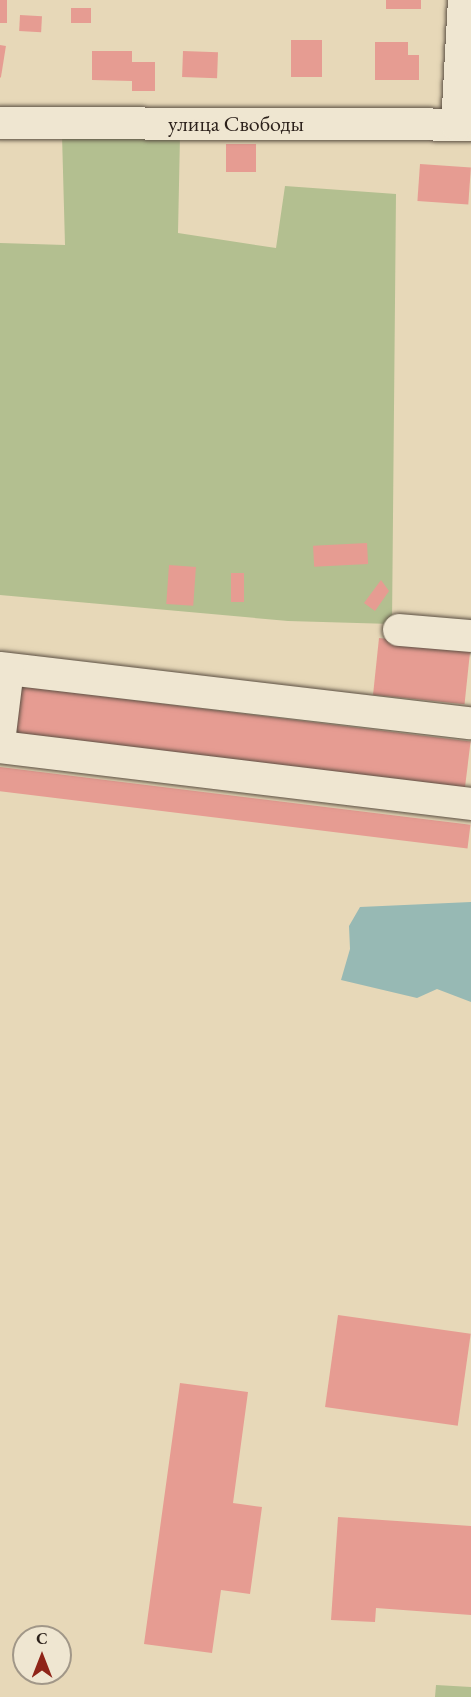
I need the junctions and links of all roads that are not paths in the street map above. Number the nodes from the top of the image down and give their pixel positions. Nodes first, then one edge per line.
1 (464, 0) edge
2 (0, 123) edge
3 (464, 125) edge
4 (399, 630) dead end
5 (471, 636) edge
6 (4, 668) edge
7 (471, 723) edge
8 (0, 734) edge
9 (0, 747) edge
10 (471, 804) edge

1 - 3 street
2 - 3 street, улица Свободы
4 - 5 street
6 - 7 street
6 - 8 street
9 - 10 street

